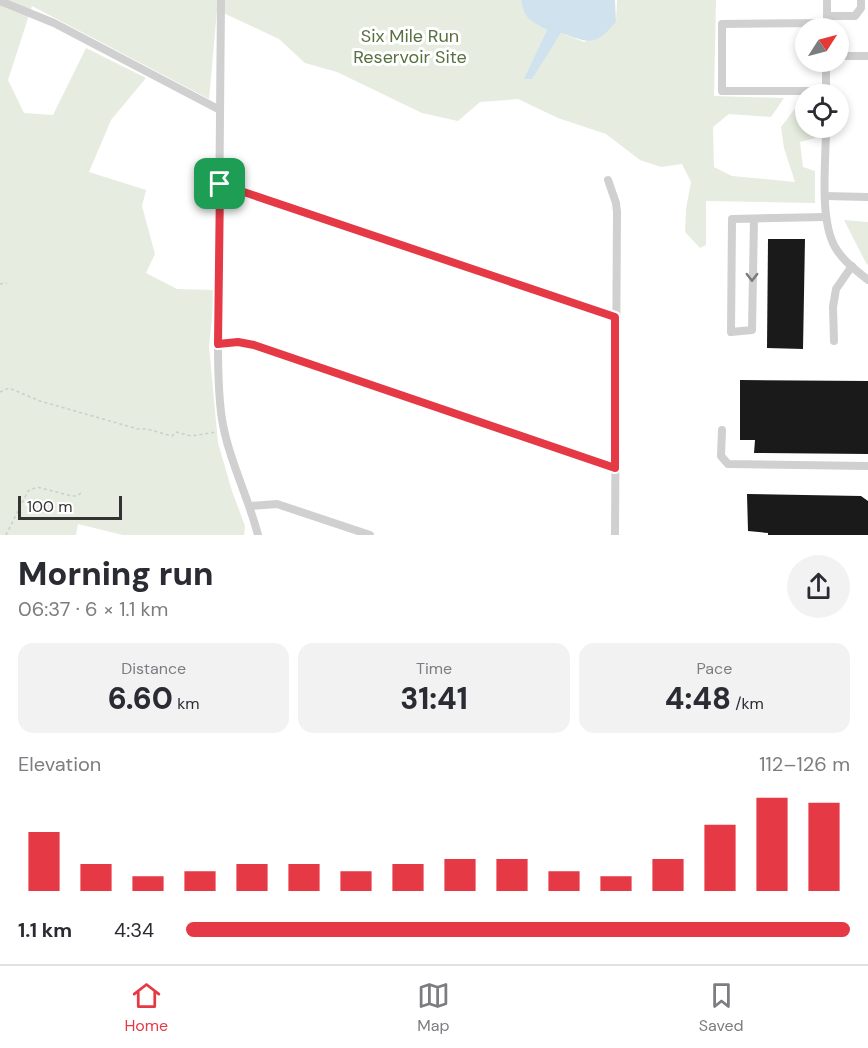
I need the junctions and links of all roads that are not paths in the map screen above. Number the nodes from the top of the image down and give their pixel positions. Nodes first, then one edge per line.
1 (221, 0) edge
2 (827, 0) edge
3 (861, 0) edge
4 (0, 1) edge
5 (827, 18) edge
6 (846, 18) edge
7 (795, 23) edge
8 (849, 56) edge
9 (868, 56) edge
10 (795, 92) edge
11 (220, 110) junction
12 (826, 138) edge
13 (608, 180) dead end
14 (220, 184) junction
15 (825, 196) junction
16 (868, 197) edge
17 (826, 217) junction
18 (754, 219) junction
19 (852, 266) junction
20 (868, 280) edge
21 (615, 317) junction
22 (834, 340) dead end
23 (218, 344) junction
24 (722, 430) dead end
25 (868, 466) edge
26 (615, 468) junction
27 (250, 506) junction
28 (258, 535) edge
29 (370, 535) edge
30 (615, 535) edge

1 - 11 street
2 - 5 street
3 - 6 street
4 - 11 street
7 - 10 street
8 - 9 street
11 - 14 street
12 - 15 street
13 - 21 street
14 - 21 street
14 - 23 street
15 - 16 street
15 - 17 street
17 - 18 street
17 - 19 street
18 -> 18 street
19 - 20 street
19 - 22 street
21 - 26 street
23 - 26 street
23 - 27 street
24 - 25 street
26 - 30 street
27 - 28 street
27 - 29 street

